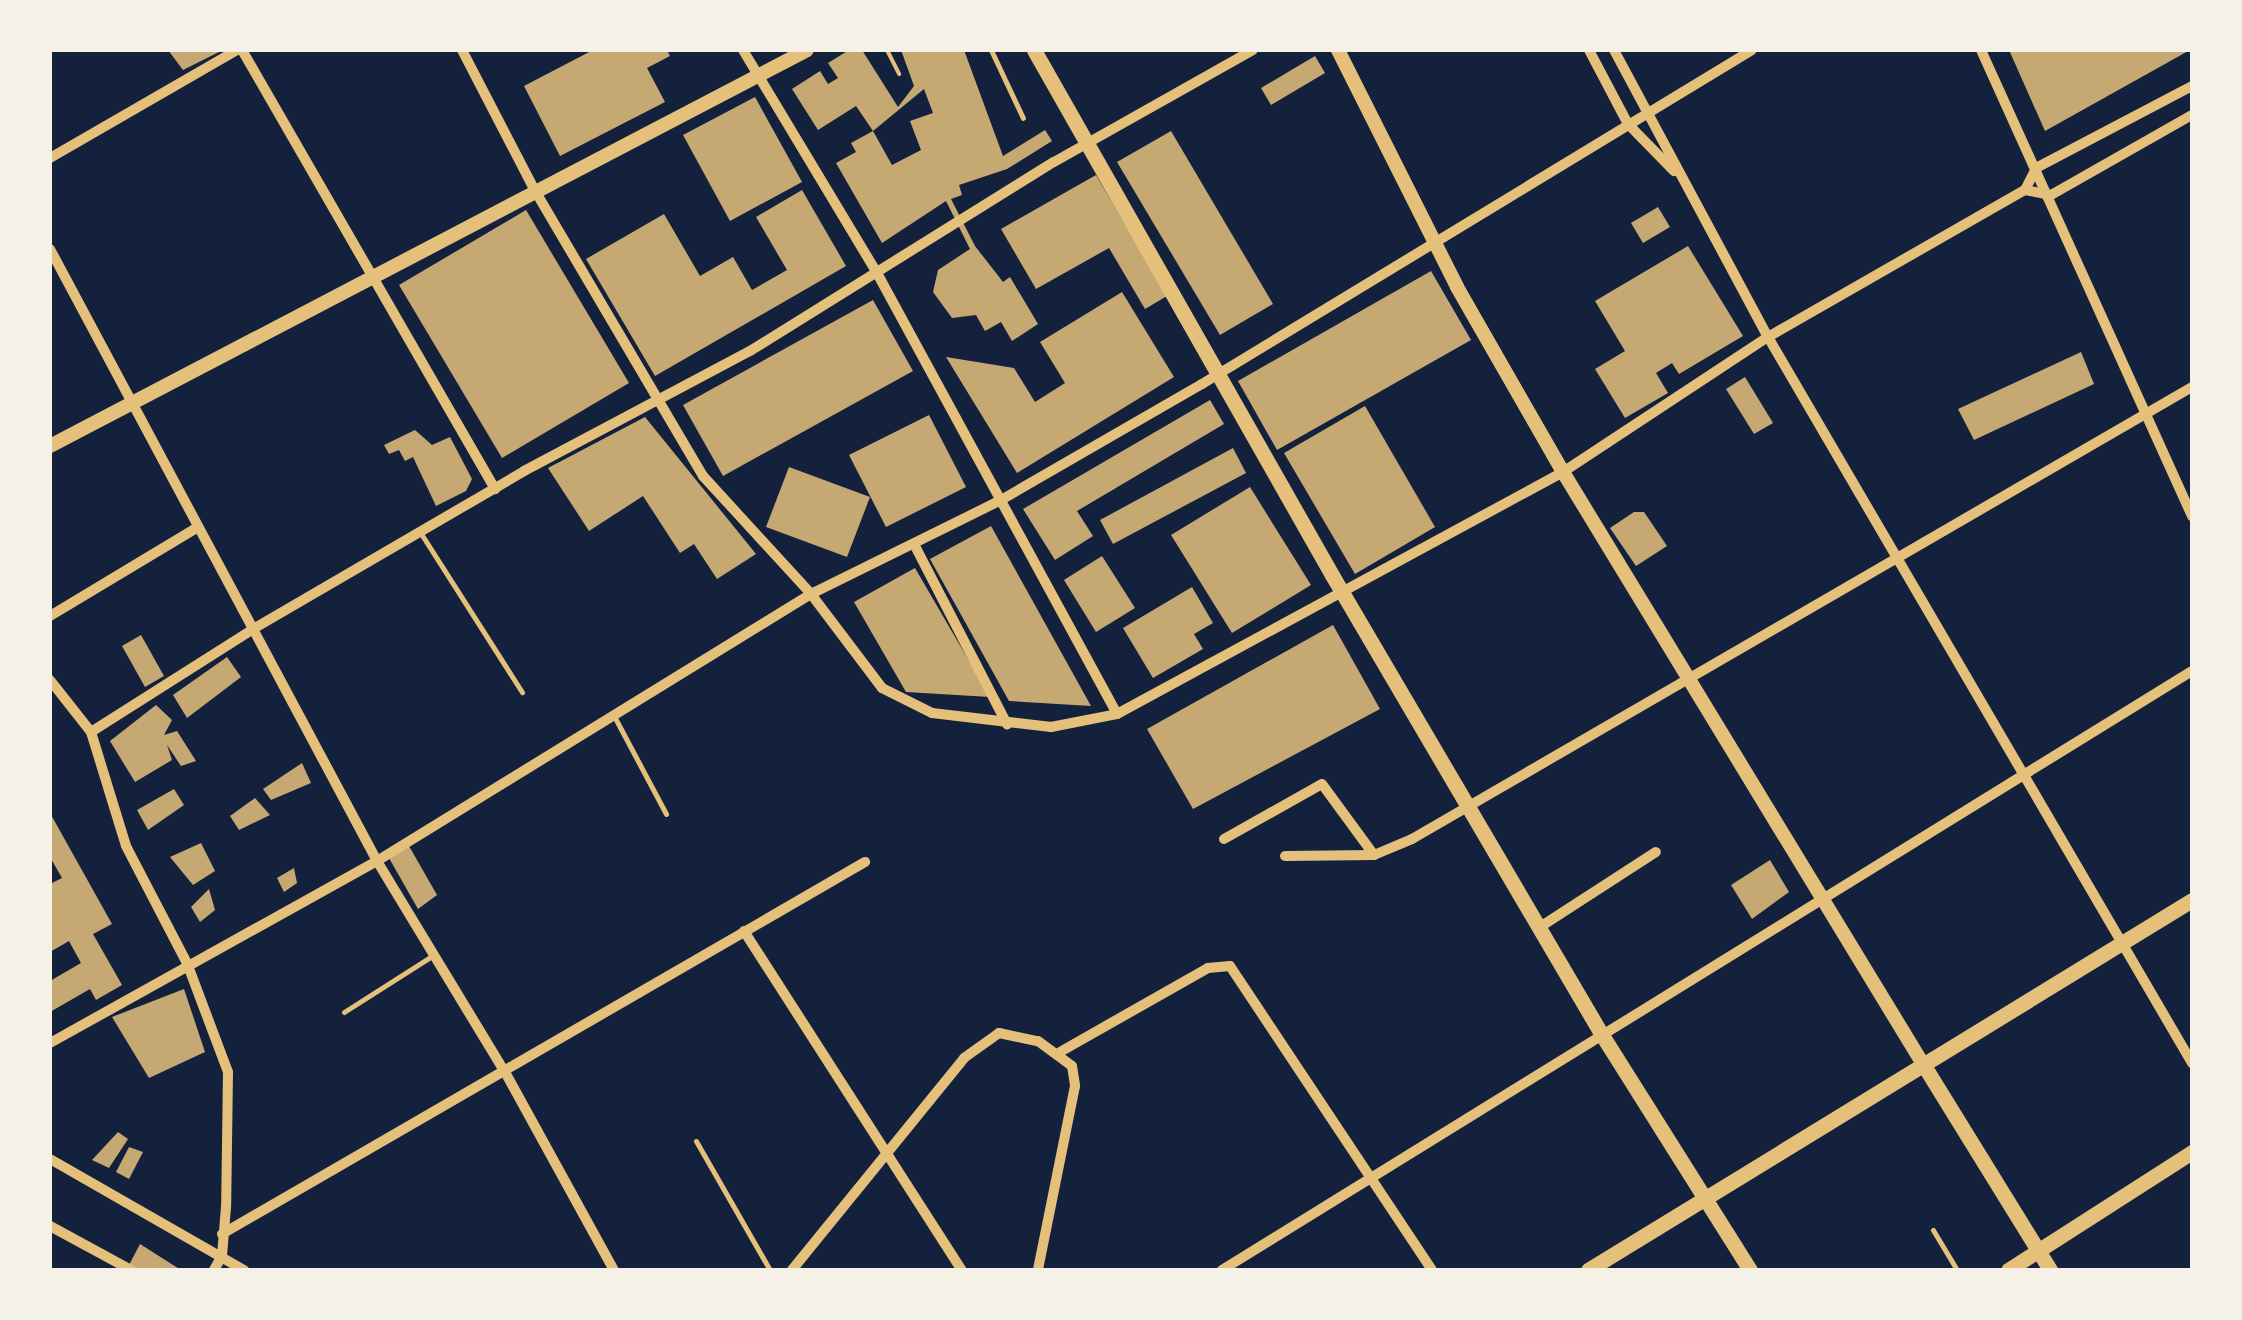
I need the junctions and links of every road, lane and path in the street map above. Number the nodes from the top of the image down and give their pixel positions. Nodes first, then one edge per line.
1 (240, 50) edge
2 (462, 50) edge
3 (743, 50) edge
4 (807, 50) edge
5 (886, 50) edge
6 (991, 50) edge
7 (1034, 50) edge
8 (1253, 50) edge
9 (1338, 50) edge
10 (1589, 50) edge
11 (1614, 50) edge
12 (1752, 50) edge
13 (1981, 50) edge
14 (899, 74) dead end
15 (757, 77) junction
16 (2192, 86) edge
17 (2169, 98) junction
18 (1650, 110) junction
19 (2145, 110) junction
20 (1023, 118) dead end
21 (2187, 118) edge
22 (1628, 124) junction
23 (2158, 134) junction
24 (1086, 144) junction
25 (50, 158) edge
26 (2036, 168) junction
27 (1679, 176) junction
28 (534, 189) junction
29 (2026, 190) junction
30 (2050, 195) junction
31 (1436, 239) junction
32 (50, 248) edge
33 (877, 273) junction
34 (367, 274) junction
35 (1768, 336) junction
36 (1218, 372) junction
37 (2192, 387) edge
38 (134, 400) junction
39 (658, 400) junction
40 (2147, 412) junction
41 (50, 446) edge
42 (1564, 472) junction
43 (495, 489) junction
44 (1001, 500) junction
45 (2192, 516) edge
46 (198, 526) junction
47 (420, 532) junction
48 (914, 544) junction
49 (1898, 562) junction
50 (1342, 590) junction
51 (811, 594) junction
52 (50, 616) edge
53 (252, 629) junction
54 (2192, 671) edge
55 (50, 680) edge
56 (1688, 684) junction
57 (522, 692) dead end
58 (1117, 714) junction
59 (614, 716) junction
60 (1007, 724) junction
61 (91, 732) junction
62 (2024, 775) junction
63 (1472, 806) junction
64 (666, 814) dead end
65 (1224, 839) dead end
66 (1656, 852) dead end
67 (1374, 855) junction
68 (1285, 856) dead end
69 (377, 861) junction
70 (865, 862) dead end
71 (1820, 900) junction
72 (2192, 900) edge
73 (1540, 927) junction
74 (744, 931) junction
75 (2122, 943) junction
76 (434, 955) junction
77 (188, 964) junction
78 (344, 1012) dead end
79 (1602, 1034) junction
80 (50, 1044) edge
81 (1060, 1052) junction
82 (2192, 1062) edge
83 (1923, 1064) junction
84 (506, 1072) junction
85 (696, 1141) dead end
86 (2192, 1152) edge
87 (886, 1155) junction
88 (50, 1159) edge
89 (1371, 1177) junction
90 (1705, 1198) junction
91 (50, 1226) edge
92 (1933, 1230) dead end
93 (222, 1234) junction
94 (2037, 1251) junction
95 (222, 1256) junction
96 (1238, 1266) edge
97 (131, 1270) edge
98 (214, 1270) edge
99 (244, 1270) edge
100 (614, 1270) edge
101 (770, 1270) edge
102 (792, 1270) edge
103 (962, 1270) edge
104 (1038, 1270) edge
105 (1222, 1270) edge
106 (1432, 1270) edge
107 (1588, 1270) edge
108 (1750, 1270) edge
109 (1958, 1270) edge
110 (2008, 1270) edge
111 (2050, 1270) edge

1 - 25 street
1 - 34 street
2 - 28 street
3 - 15 street
4 - 15 street
5 - 14 path
6 - 20 lane
7 - 24 main road
8 - 24 street
9 - 31 street
10 - 22 street
11 - 18 street
12 - 18 street
13 - 26 street
15 - 28 street
15 - 33 street
16 - 17 street
17 - 19 street
17 - 21 street
18 - 22 street
18 - 27 street
19 - 23 street
19 - 26 street
21 - 23 street
22 - 27 street
22 - 31 street
23 - 30 street
24 - 33 street
24 - 36 main road
26 - 29 street
26 - 30 street
27 - 35 street
28 - 34 street
28 - 39 street
29 - 30 street
29 - 35 street
30 - 40 street
31 - 36 street
31 - 42 street
32 - 38 street
33 - 39 street
33 - 44 street
34 - 38 street
34 - 43 street
35 - 42 street
35 - 49 street
36 - 44 street
36 - 50 main road
37 - 40 street
38 - 41 street
38 - 46 street
39 - 43 street
39 - 51 street
40 - 45 street
40 - 49 street
42 - 50 street
42 - 56 street
43 - 47 street
44 - 48 street
44 - 58 street
46 - 52 street
46 - 53 street
47 - 53 street
47 - 57 lane
48 - 51 street
48 - 60 street
49 - 56 street
49 - 62 street
50 - 58 street
50 - 63 main road
51 - 59 street
51 - 60 street
53 - 61 street
53 - 69 street
54 - 62 street
55 - 61 street
56 - 63 street
56 - 71 street
58 - 60 street
59 - 64 lane
59 - 69 street
61 - 77 street
62 - 71 street
62 - 75 street
63 - 67 street
63 - 73 main road
65 - 67 street
66 - 73 street
67 - 68 street
69 - 76 street
69 - 77 street
70 - 74 street
71 - 79 street
71 - 83 street
72 - 75 main road
73 - 79 main road
74 - 84 street
74 - 87 street
75 - 82 street
75 - 83 main road
76 - 78 lane
76 - 84 street
77 - 80 street
77 - 93 street
79 - 89 street
79 - 90 main road
81 - 87 street
81 - 89 street
81 - 104 street
83 - 90 main road
83 - 94 main road
84 - 93 street
84 - 100 street
85 - 101 lane
86 - 94 main road
87 - 102 street
87 - 103 street
88 - 95 street
89 - 96 street
89 - 106 street
90 - 107 main road
90 - 108 main road
91 - 97 street
92 - 109 lane
93 - 95 street
94 - 110 main road
94 - 111 main road
95 - 98 street
95 - 99 street
96 - 105 street

